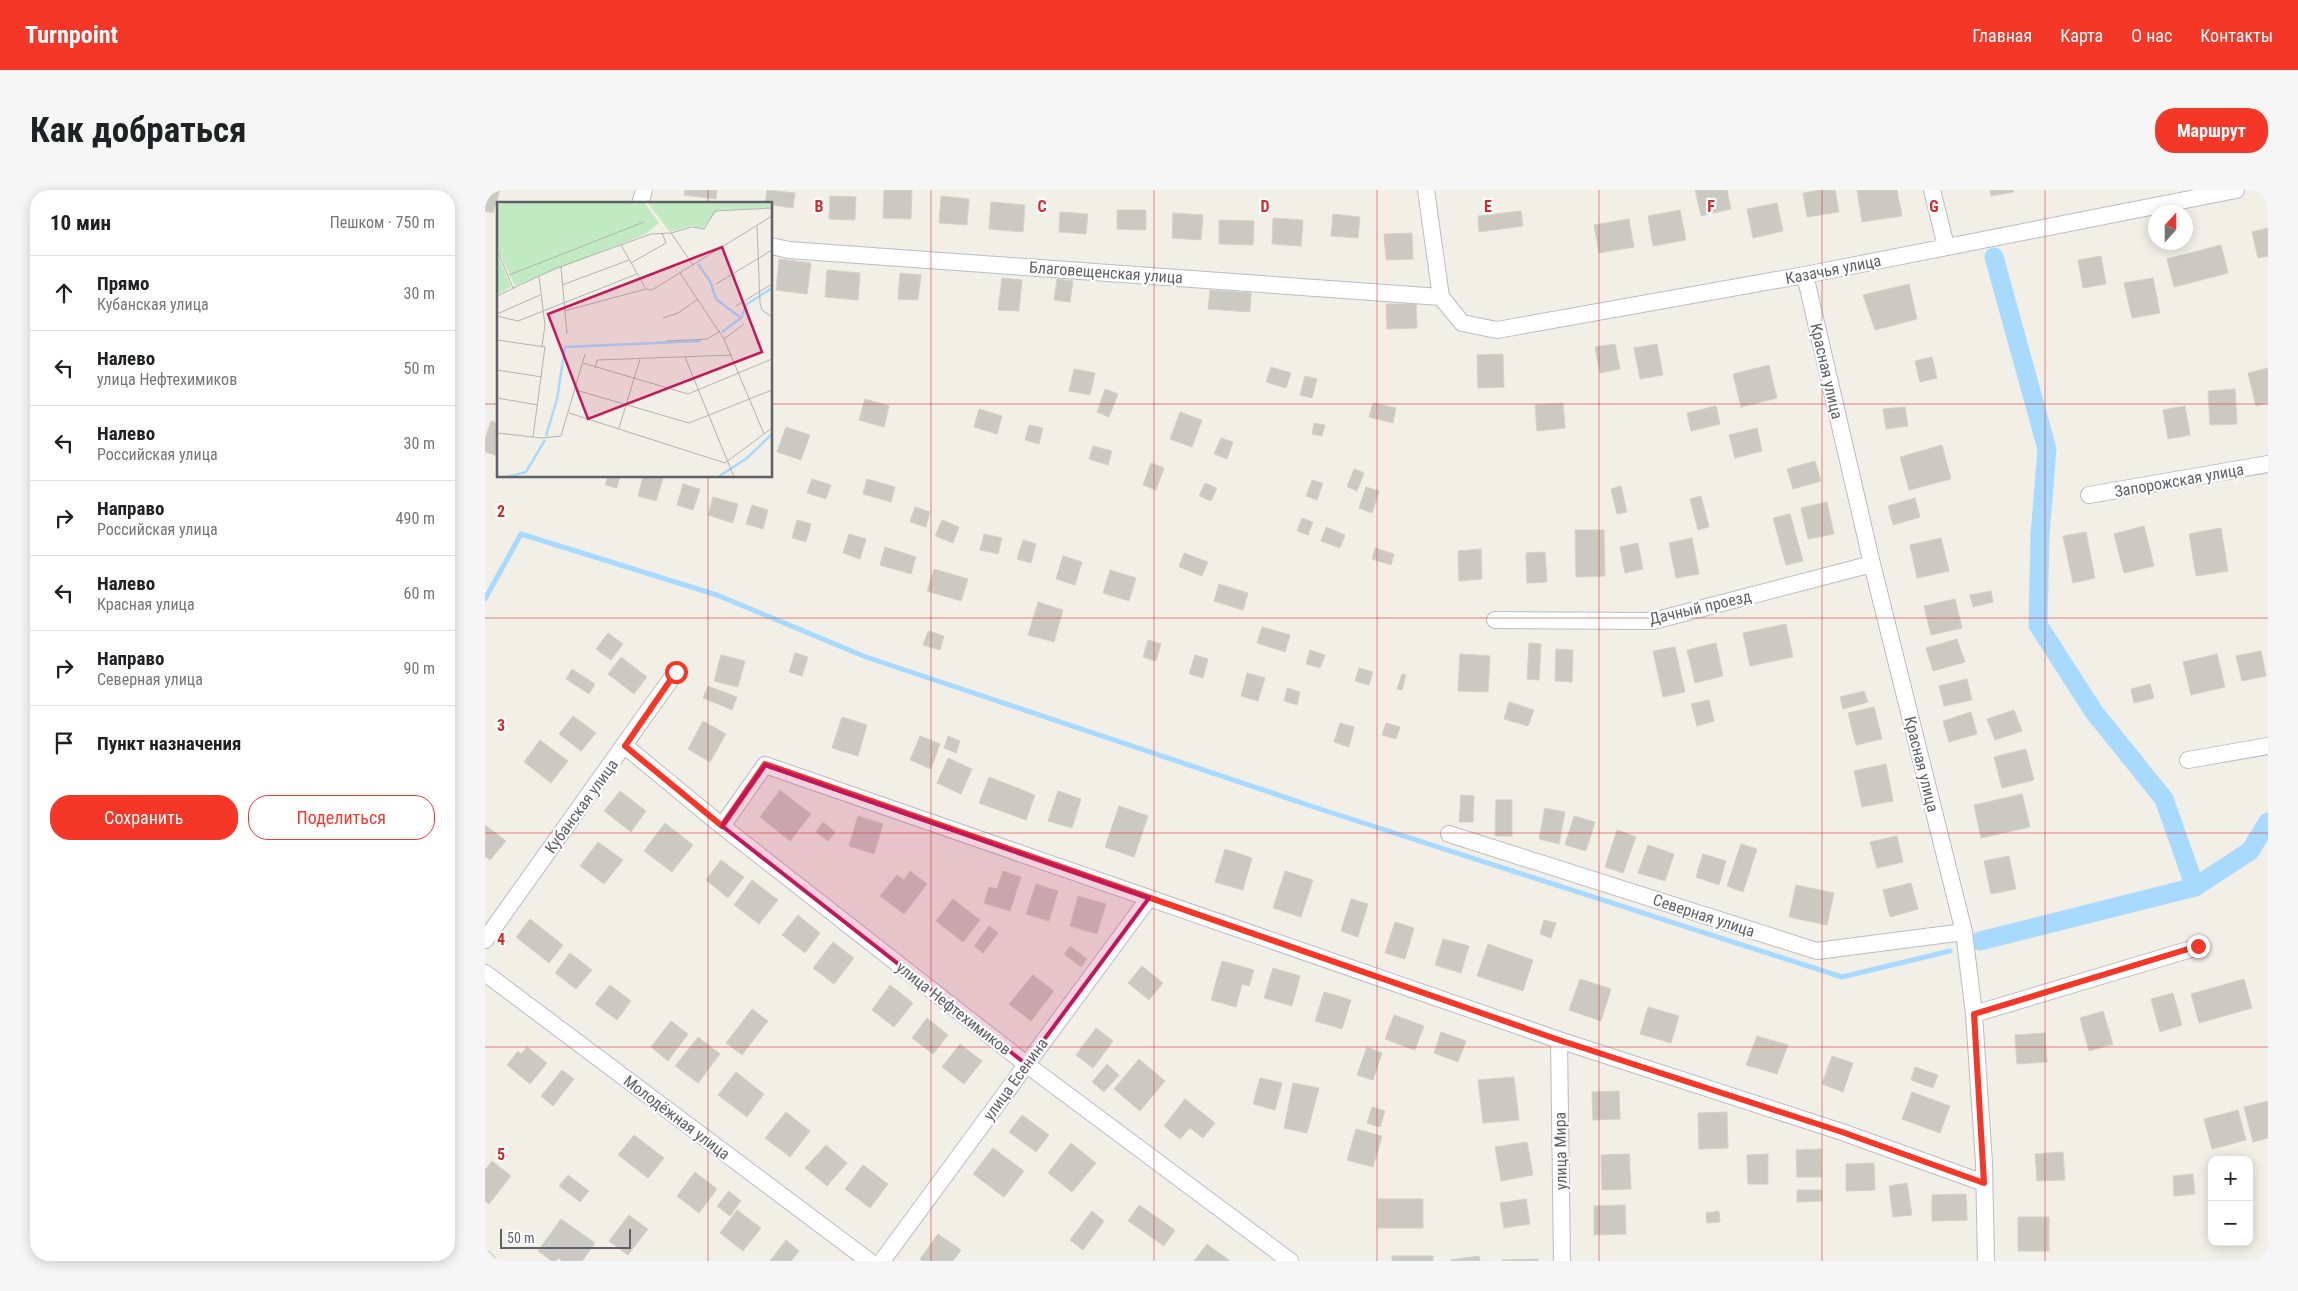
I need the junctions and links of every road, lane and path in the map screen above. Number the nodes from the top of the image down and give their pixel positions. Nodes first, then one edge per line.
1 (1426, 190) edge
2 (1932, 190) edge
3 (2236, 190) edge
4 (773, 246) edge
5 (1946, 246) junction
6 (1805, 275) junction
7 (1441, 297) junction
8 (2268, 464) edge
9 (2089, 495) dead end
10 (1872, 564) junction
11 (1495, 620) dead end
12 (676, 672) dead end
13 (625, 746) junction
14 (2268, 746) edge
15 (2189, 760) dead end
16 (722, 826) junction
17 (1449, 834) dead end
18 (1149, 898) junction
19 (1965, 932) junction
20 (485, 940) edge
21 (2198, 946) dead end
22 (485, 973) edge
23 (1974, 1014) junction
24 (1559, 1040) junction
25 (1026, 1064) junction
26 (1984, 1183) junction
27 (869, 1261) edge
28 (881, 1261) edge
29 (1290, 1261) edge
30 (1562, 1261) edge
31 (1986, 1261) edge

1 - 7 street
2 - 5 street
3 - 5 street, Казачья улица
4 - 7 street, Благовещенская улица
5 - 6 street, Казачья улица
6 - 7 street, Казачья улица
6 - 10 street, Красная улица
8 - 9 street, Запорожская улица
10 - 11 street, Дачный проезд
10 - 19 street, Красная улица
12 - 13 street, Кубанская улица
13 - 16 street, улица Нефтехимиков
13 - 20 street, Кубанская улица
14 - 15 street
16 - 18 street
16 - 25 street, улица Нефтехимиков
17 - 19 street, Северная улица
18 - 24 street
18 - 25 street, улица Есенина
19 - 23 street, Красная улица
21 - 23 street
22 - 27 street, Молодёжная улица
23 - 26 street, Красная улица
24 - 26 street
24 - 30 street, улица Мира
25 - 28 street, улица Есенина
25 - 29 street, улица Нефтехимиков
26 - 31 street, Красная улица

